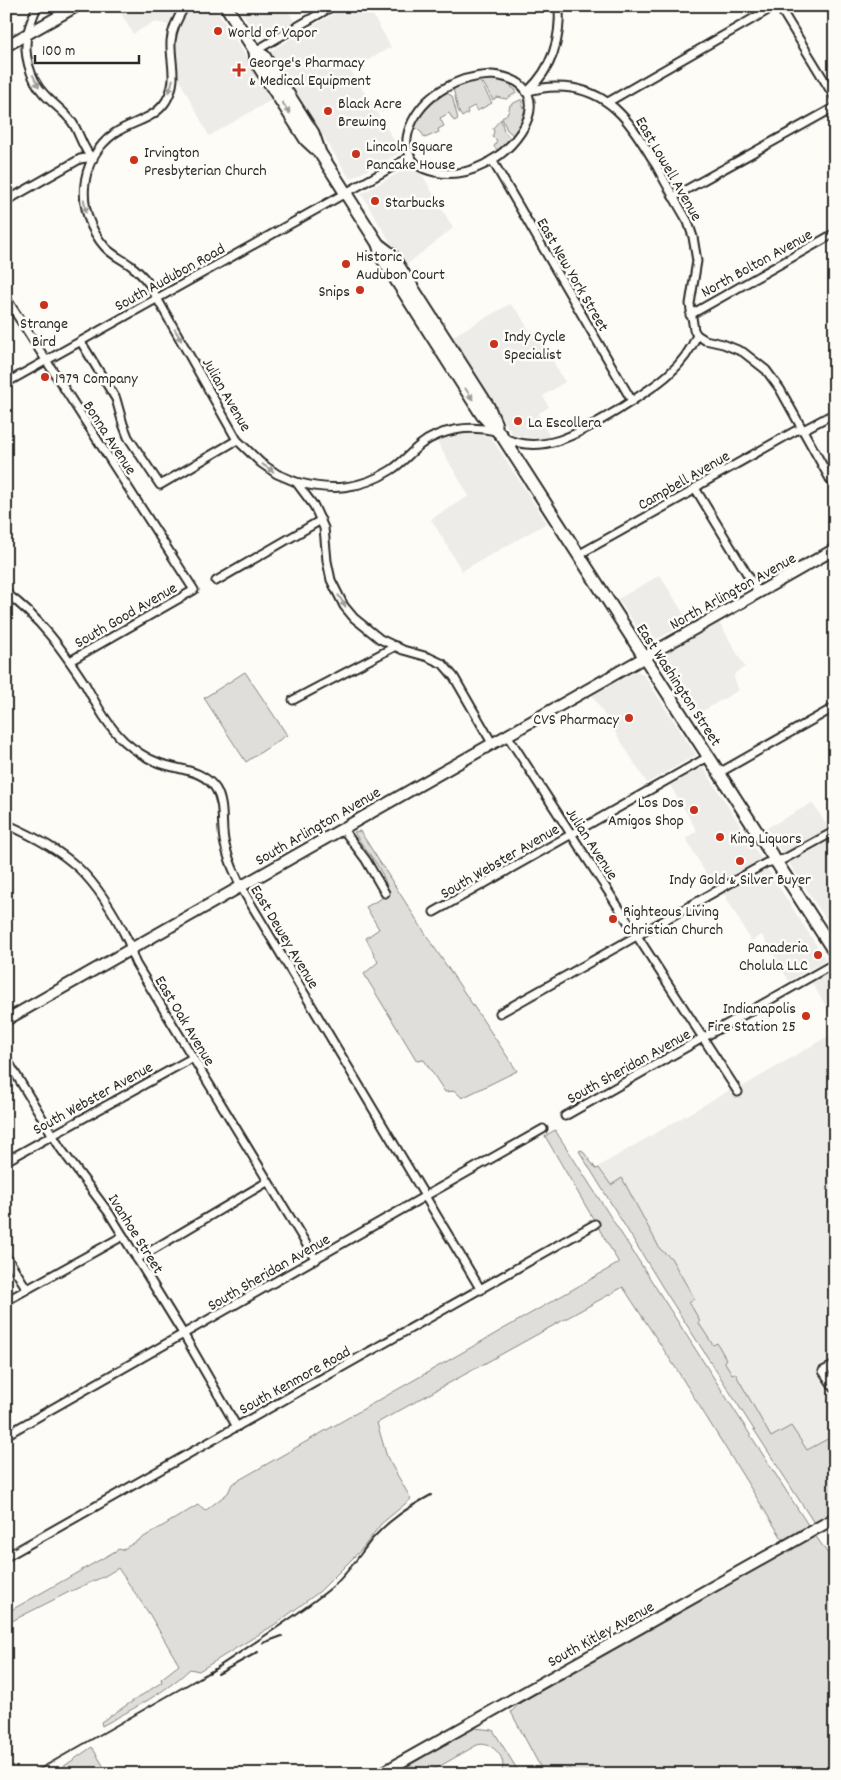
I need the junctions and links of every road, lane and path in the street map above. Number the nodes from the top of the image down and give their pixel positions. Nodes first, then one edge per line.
1 (37, 6) edge
2 (77, 6) edge
3 (185, 6) edge
4 (226, 6) edge
5 (333, 6) edge
6 (559, 6) edge
7 (775, 6) edge
8 (779, 6) edge
9 (27, 34) junction
10 (6, 46) edge
11 (255, 51) junction
12 (526, 92) junction
13 (835, 98) edge
14 (608, 102) junction
15 (835, 107) edge
16 (410, 157) junction
17 (92, 159) junction
18 (492, 160) junction
19 (346, 193) junction
20 (673, 197) junction
21 (6, 201) edge
22 (835, 233) edge
23 (6, 298) edge
24 (157, 299) junction
25 (690, 315) junction
26 (697, 335) junction
27 (81, 342) junction
28 (46, 360) junction
29 (6, 383) edge
30 (632, 401) junction
31 (835, 412) edge
32 (802, 430) junction
33 (500, 434) junction
34 (237, 440) junction
35 (296, 482) junction
36 (695, 488) junction
37 (835, 488) edge
38 (321, 520) junction
39 (835, 549) edge
40 (578, 555) junction
41 (216, 581) dead end
42 (194, 590) joint
43 (6, 592) edge
44 (758, 592) junction
45 (396, 646) junction
46 (644, 657) junction
47 (70, 661) junction
48 (293, 700) dead end
49 (835, 707) edge
50 (507, 735) junction
51 (492, 743) junction
52 (708, 757) junction
53 (719, 773) junction
54 (6, 824) edge
55 (342, 828) junction
56 (835, 831) edge
57 (571, 834) junction
58 (776, 860) junction
59 (240, 886) junction
60 (385, 893) dead end
61 (434, 912) dead end
62 (637, 937) junction
63 (130, 950) junction
64 (835, 953) edge
65 (835, 963) edge
66 (500, 1013) dead end
67 (6, 1020) edge
68 (704, 1038) junction
69 (6, 1058) edge
70 (192, 1058) junction
71 (738, 1092) dead end
72 (565, 1116) dead end
73 (543, 1129) dead end
74 (53, 1135) junction
75 (6, 1162) edge
76 (267, 1182) junction
77 (426, 1196) junction
78 (596, 1224) dead end
79 (123, 1236) junction
80 (6, 1256) edge
81 (137, 1259) junction
82 (316, 1260) junction
83 (26, 1289) junction
84 (481, 1290) junction
85 (6, 1301) edge
86 (184, 1335) junction
87 (835, 1365) edge
88 (835, 1390) edge
89 (237, 1427) junction
90 (6, 1435) edge
91 (835, 1518) edge
92 (6, 1546) edge
93 (9, 1556) edge
94 (380, 1774) edge

1 - 9 street
2 - 9 main road
3 -> 17 street
4 - 11 main road, East Washington Street
5 - 11 street
6 - 12 street
7 - 14 street
8 - 13 street
9 - 10 main road
9 -> 17 street
11 - 19 main road, East Washington Street
12 - 14 street, East Lowell Avenue
12 - 16 street
12 - 18 street
14 - 20 street, East Lowell Avenue
15 - 20 street
16 - 18 street
16 - 19 street, South Audubon Road
17 - 21 street
17 -> 24 street, Julian Avenue
18 - 30 street, East New York Street
19 - 24 street, South Audubon Road
19 - 33 main road, East Washington Street
20 - 25 street, East Lowell Avenue
22 - 25 street, North Bolton Avenue
23 - 28 street, Bonna Avenue
24 - 27 street, South Audubon Road
24 -> 34 street, Julian Avenue
25 - 26 street
26 - 30 street
26 - 32 street
27 - 28 street, South Audubon Road
27 - 34 street
28 - 29 street, South Audubon Road
28 - 42 street, Bonna Avenue
30 - 33 street
31 - 32 street, Campbell Avenue
32 - 36 street, Campbell Avenue
32 - 37 street
33 - 35 street
33 - 40 main road, East Washington Street
34 -> 35 street, Julian Avenue
35 - 38 street, Julian Avenue
36 - 40 street, Campbell Avenue
36 - 44 street
38 - 41 street
38 -> 45 street, Julian Avenue
39 - 44 main road, North Arlington Avenue
40 - 46 main road, East Washington Street
42 - 47 street, South Good Avenue
43 - 47 street, East Dewey Avenue
44 - 46 main road, North Arlington Avenue
45 - 48 street
45 - 51 street, Julian Avenue
46 - 50 main road, South Arlington Avenue
46 - 52 main road, East Washington Street
47 - 59 street, East Dewey Avenue
49 - 53 street
50 - 51 main road, South Arlington Avenue
50 - 57 street, Julian Avenue
51 - 55 main road, South Arlington Avenue
52 - 53 main road, East Washington Street
52 - 57 street, South Webster Avenue
53 - 58 main road, East Washington Street
54 - 63 street, East Oak Avenue
55 - 59 main road, South Arlington Avenue
55 - 60 street
56 - 58 street
57 - 61 street, South Webster Avenue
57 - 62 street, Julian Avenue
58 - 62 street
58 - 64 main road, East Washington Street
59 - 63 main road, South Arlington Avenue
59 - 77 street, East Dewey Avenue
62 - 66 street
62 - 68 street, Julian Avenue
63 - 67 main road, South Arlington Avenue
63 - 70 street, East Oak Avenue
65 - 68 street, South Sheridan Avenue
68 - 71 street, Julian Avenue
68 - 72 street, South Sheridan Avenue
69 - 74 street, Ivanhoe Street
70 - 74 street, South Webster Avenue
70 - 76 street, East Oak Avenue
73 - 77 street, South Sheridan Avenue
74 - 75 street, South Webster Avenue
74 - 79 street, Ivanhoe Street
76 - 81 street
76 - 82 street, East Oak Avenue
77 - 82 street, South Sheridan Avenue
77 - 84 street, East Dewey Avenue
78 - 84 street, South Kenmore Road
79 - 81 street, Ivanhoe Street
79 - 83 street
80 - 83 street
81 - 86 street, Ivanhoe Street
82 - 86 street, South Sheridan Avenue
83 - 85 street
84 - 89 street, South Kenmore Road
86 - 89 street, Ivanhoe Street
86 - 90 street, South Sheridan Avenue
87 - 88 street
89 - 93 street, South Kenmore Road
91 - 94 main road, South Kitley Avenue
92 - 93 street

